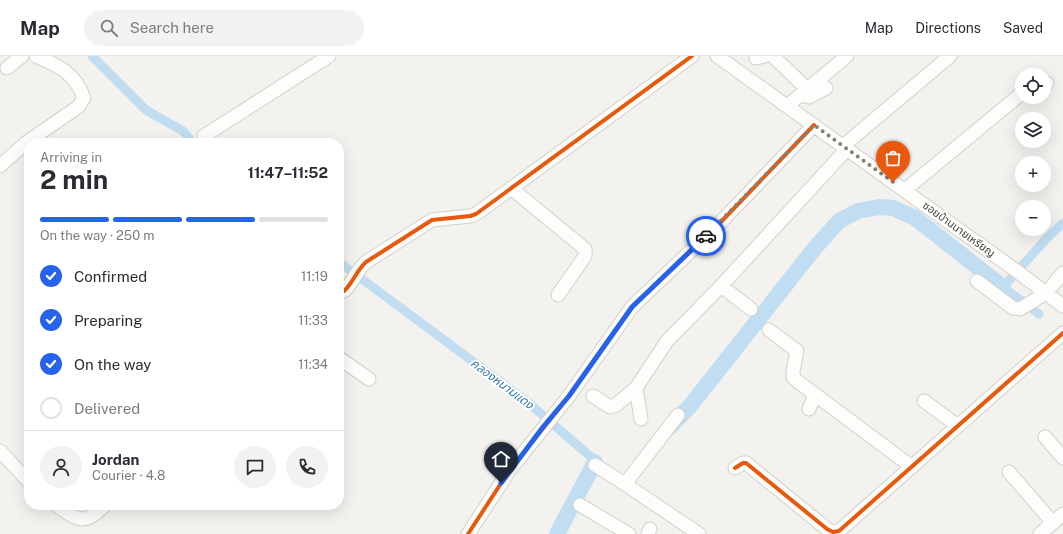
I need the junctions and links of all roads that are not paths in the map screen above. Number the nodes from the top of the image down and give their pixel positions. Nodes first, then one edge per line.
1 (22, 56) edge
2 (36, 56) edge
3 (329, 56) edge
4 (692, 56) edge
5 (717, 56) edge
6 (773, 56) edge
7 (847, 56) edge
8 (950, 56) edge
9 (7, 68) dead end
10 (826, 88) dead end
11 (803, 92) junction
12 (1015, 99) edge
13 (787, 106) junction
14 (814, 125) junction
15 (204, 136) dead end
16 (33, 138) edge
17 (24, 145) edge
18 (845, 147) junction
19 (0, 166) edge
20 (511, 188) junction
21 (905, 190) junction
22 (1063, 273) edge
23 (977, 281) dead end
24 (721, 286) junction
25 (345, 288) edge
26 (1046, 293) junction
27 (558, 295) dead end
28 (1063, 306) edge
29 (751, 310) dead end
30 (769, 330) dead end
31 (1063, 333) edge
32 (344, 362) edge
33 (369, 379) dead end
34 (636, 388) junction
35 (815, 395) junction
36 (594, 396) dead end
37 (924, 401) dead end
38 (809, 409) dead end
39 (678, 415) dead end
40 (641, 419) dead end
41 (958, 426) junction
42 (1045, 437) dead end
43 (0, 451) edge
44 (1063, 458) edge
45 (595, 465) dead end
46 (912, 467) junction
47 (735, 468) dead end
48 (1009, 472) dead end
49 (24, 477) edge
50 (627, 481) junction
51 (580, 505) dead end
52 (63, 510) edge
53 (100, 510) edge
54 (1063, 514) edge
55 (1047, 530) edge
56 (468, 534) edge
57 (629, 534) edge
58 (699, 534) edge

1 - 9 street
2 - 16 street
3 - 15 street
4 - 20 street
5 - 13 street, ซอยบ้านนายเหรียญ
6 - 11 street
7 - 11 street
8 - 18 street
10 - 11 street
11 - 13 street
12 - 21 street
13 - 14 street, ซอยบ้านนายเหรียญ
14 - 18 street, ซอยบ้านนายเหรียญ
14 - 56 street
17 - 19 street
18 - 21 street, ซอยบ้านนายเหรียญ
18 - 24 street
20 - 25 street
20 - 27 street
21 - 26 street, ซอยบ้านนายเหรียญ
22 - 26 street
23 - 26 street
24 - 29 street
24 - 34 street
26 - 28 street, ซอยบ้านนายเหรียญ
30 - 35 street
31 - 41 street
32 - 33 street
34 - 36 street
34 - 40 street
35 - 38 street
35 - 46 street
37 - 41 street
39 - 50 street
41 - 46 street
42 - 44 street
43 - 49 street
45 - 50 street
46 - 47 street
48 - 55 street
50 - 58 street
51 - 57 street
52 - 53 street
54 - 55 street

